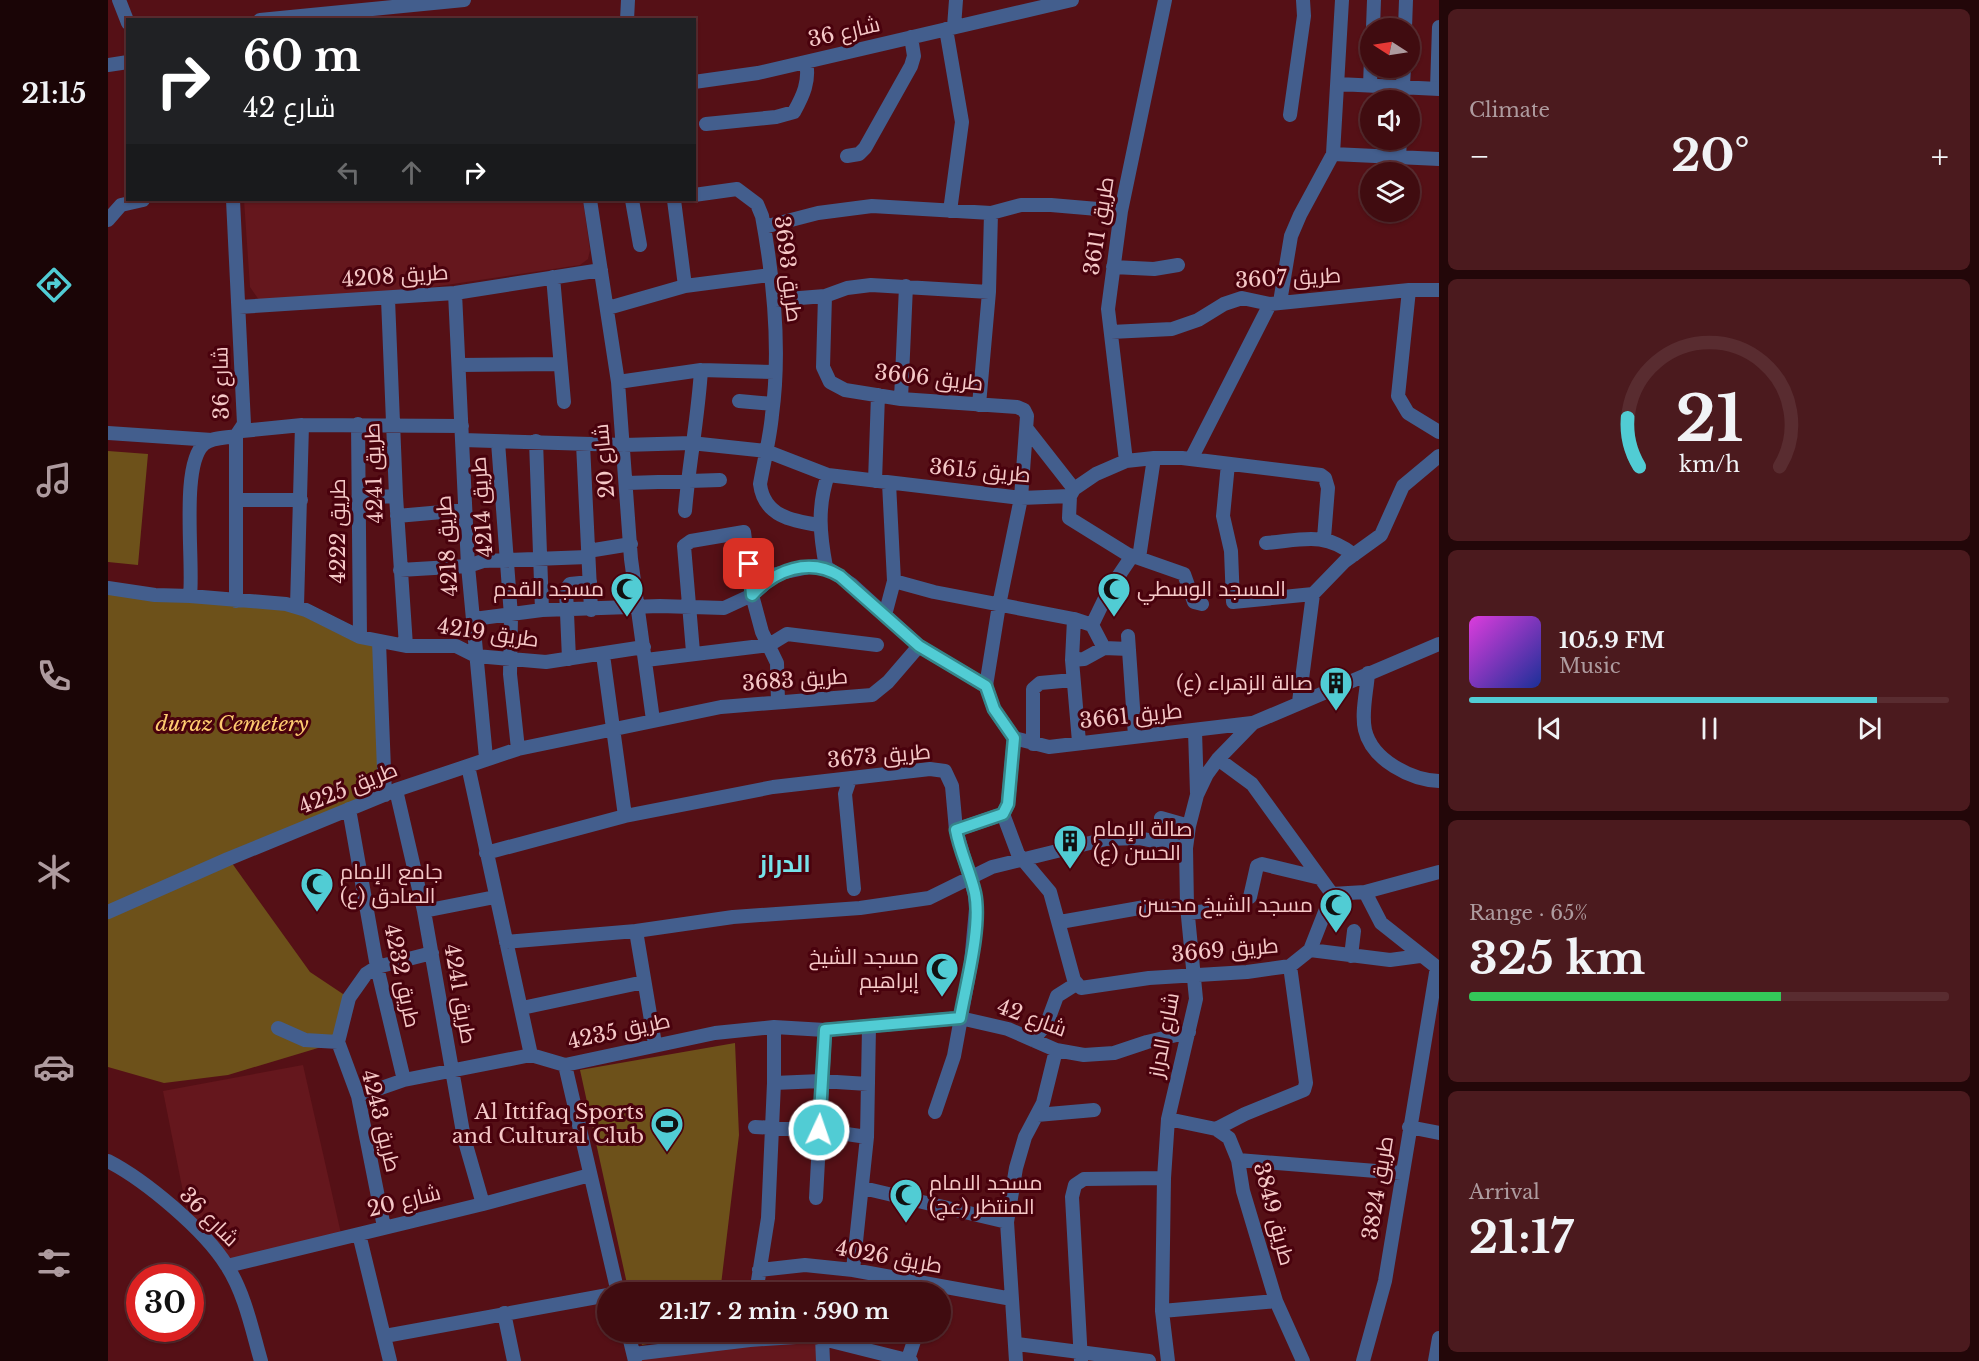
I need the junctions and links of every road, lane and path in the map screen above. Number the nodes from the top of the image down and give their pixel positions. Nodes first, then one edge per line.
1 (119, 0) edge
2 (464, 0) edge
3 (628, 0) edge
4 (956, 0) edge
5 (1071, 0) edge
6 (1165, 0) edge
7 (1303, 0) edge
8 (1342, 0) edge
9 (1374, 0) edge
10 (1406, 0) edge
11 (126, 18) edge
12 (280, 18) edge
13 (627, 18) edge
14 (1373, 18) edge
15 (1405, 18) edge
16 (1439, 27) edge
17 (950, 28) junction
18 (911, 37) junction
19 (126, 62) edge
20 (806, 62) junction
21 (108, 65) edge
22 (1370, 78) edge
23 (696, 82) edge
24 (1338, 84) junction
25 (1370, 85) junction
26 (1438, 88) edge
27 (1388, 90) edge
28 (1420, 91) edge
29 (1290, 115) dead end
30 (706, 124) dead end
31 (1399, 150) edge
32 (1333, 154) junction
33 (847, 156) dead end
34 (1399, 157) junction
35 (1439, 159) edge
36 (696, 195) edge
37 (139, 201) edge
38 (233, 201) edge
39 (590, 201) edge
40 (632, 201) edge
41 (674, 201) edge
42 (950, 211) junction
43 (1121, 211) junction
44 (991, 213) junction
45 (108, 220) edge
46 (764, 227) junction
47 (640, 245) dead end
48 (1178, 265) dead end
49 (1113, 267) junction
50 (601, 270) junction
51 (770, 274) junction
52 (553, 277) junction
53 (685, 286) junction
54 (906, 286) junction
55 (1409, 290) junction
56 (1439, 290) edge
57 (989, 292) junction
58 (455, 293) junction
59 (825, 296) junction
60 (388, 299) junction
61 (775, 300) junction
62 (1275, 303) junction
63 (239, 307) junction
64 (608, 308) junction
65 (1111, 332) junction
66 (560, 364) junction
67 (459, 366) junction
68 (702, 370) junction
69 (775, 372) junction
70 (618, 382) junction
71 (878, 395) junction
72 (901, 399) junction
73 (739, 401) dead end
74 (564, 402) dead end
75 (773, 404) junction
76 (979, 405) junction
77 (358, 424) junction
78 (302, 425) junction
79 (393, 425) junction
80 (1028, 429) junction
81 (1439, 432) edge
82 (108, 433) edge
83 (462, 433) junction
84 (239, 434) junction
85 (212, 440) junction
86 (536, 441) junction
87 (498, 442) junction
88 (691, 443) junction
89 (583, 444) junction
90 (624, 445) junction
91 (766, 451) junction
92 (1439, 456) edge
93 (1154, 458) junction
94 (1191, 459) junction
95 (1126, 461) junction
96 (1228, 464) junction
97 (828, 475) junction
98 (720, 480) dead end
99 (875, 481) junction
100 (627, 483) junction
101 (687, 483) junction
102 (889, 483) junction
103 (1072, 493) junction
104 (396, 496) junction
105 (358, 498) junction
106 (1021, 498) junction
107 (236, 500) junction
108 (301, 500) junction
109 (465, 510) junction
110 (685, 511) dead end
111 (397, 516) junction
112 (819, 525) junction
113 (1324, 538) junction
114 (1266, 543) dead end
115 (631, 544) junction
116 (588, 554) junction
117 (1354, 555) junction
118 (1136, 557) junction
119 (539, 558) junction
120 (507, 560) junction
121 (468, 566) junction
122 (826, 567) junction
123 (400, 570) junction
124 (894, 581) junction
125 (590, 582) junction
126 (108, 588) edge
127 (1313, 594) junction
128 (752, 595) junction
129 (190, 596) junction
130 (236, 601) junction
131 (1202, 604) dead end
132 (999, 605) junction
133 (297, 606) junction
134 (638, 606) junction
135 (688, 606) junction
136 (566, 609) junction
137 (543, 610) junction
138 (591, 610) junction
139 (885, 615) junction
140 (511, 616) junction
141 (1074, 619) junction
142 (474, 620) junction
143 (1092, 625) junction
144 (360, 637) junction
145 (379, 642) junction
146 (1439, 644) edge
147 (769, 645) junction
148 (877, 645) dead end
149 (406, 646) junction
150 (919, 646) junction
151 (1104, 648) junction
152 (693, 652) junction
153 (645, 654) junction
154 (603, 655) junction
155 (476, 656) junction
156 (569, 659) junction
157 (511, 660) junction
158 (1072, 660) junction
159 (1368, 673) junction
160 (1073, 680) junction
161 (986, 686) junction
162 (778, 702) junction
163 (1299, 702) junction
164 (653, 720) junction
165 (1252, 723) junction
166 (612, 731) junction
167 (1195, 731) junction
168 (1135, 736) junction
169 (1014, 738) junction
170 (1079, 742) junction
171 (1033, 744) junction
172 (518, 749) junction
173 (486, 758) junction
174 (1218, 759) junction
175 (468, 766) junction
176 (850, 779) junction
177 (1439, 781) edge
178 (391, 793) junction
179 (1197, 795) junction
180 (349, 809) junction
181 (1003, 814) junction
182 (625, 816) junction
183 (1161, 818) dead end
184 (1189, 826) junction
185 (956, 830) junction
186 (1186, 848) junction
187 (486, 853) junction
188 (1022, 859) junction
189 (1439, 872) edge
190 (970, 877) junction
191 (1320, 878) junction
192 (854, 889) dead end
193 (1365, 892) junction
194 (1332, 894) junction
195 (495, 897) junction
196 (1250, 897) dead end
197 (1187, 910) junction
198 (1216, 910) dead end
199 (424, 911) junction
200 (108, 912) edge
201 (1060, 922) junction
202 (636, 931) junction
203 (1354, 931) dead end
204 (506, 942) junction
205 (1310, 950) junction
206 (432, 953) junction
207 (1351, 956) junction
208 (1420, 956) junction
209 (1290, 966) junction
210 (377, 967) junction
211 (1438, 968) edge
212 (1194, 975) junction
213 (644, 982) junction
214 (1077, 986) junction
215 (522, 1008) junction
216 (960, 1018) junction
217 (1428, 1020) junction
218 (774, 1027) junction
219 (869, 1027) junction
220 (278, 1028) dead end
221 (1439, 1029) edge
222 (825, 1030) junction
223 (1189, 1032) junction
224 (715, 1033) joint
225 (1033, 1040) junction
226 (338, 1042) junction
227 (655, 1044) junction
228 (1056, 1050) junction
229 (531, 1055) junction
230 (565, 1065) junction
231 (453, 1072) junction
232 (404, 1080) junction
233 (821, 1081) junction
234 (774, 1083) junction
235 (868, 1084) junction
236 (357, 1096) junction
237 (1094, 1110) dead end
238 (934, 1112) dead end
239 (1037, 1115) junction
240 (1168, 1119) junction
241 (755, 1127) dead end
242 (1409, 1127) junction
243 (773, 1129) junction
244 (819, 1130) junction
245 (1216, 1130) junction
246 (1439, 1133) edge
247 (867, 1137) junction
248 (1238, 1160) junction
249 (108, 1161) edge
250 (1401, 1173) junction
251 (590, 1174) junction
252 (1164, 1178) junction
253 (864, 1188) junction
254 (816, 1198) dead end
255 (483, 1204) junction
256 (1007, 1222) junction
257 (384, 1227) junction
258 (359, 1234) junction
259 (227, 1266) junction
260 (759, 1270) junction
261 (853, 1270) junction
262 (615, 1282) edge
263 (757, 1282) edge
264 (902, 1282) edge
265 (951, 1291) edge
266 (597, 1297) edge
267 (1012, 1299) junction
268 (1276, 1301) junction
269 (1162, 1311) junction
270 (504, 1313) junction
271 (385, 1336) junction
272 (1439, 1338) edge
273 (630, 1342) edge
274 (718, 1342) edge
275 (822, 1342) edge
276 (841, 1342) edge
277 (914, 1342) edge
278 (1017, 1344) junction
279 (1082, 1356) edge
280 (634, 1358) edge
281 (1124, 1359) edge
282 (910, 1360) edge
283 (261, 1361) edge
284 (390, 1361) edge
285 (514, 1361) edge
286 (823, 1361) edge
287 (1016, 1361) edge
288 (1149, 1361) edge
289 (1168, 1361) edge
290 (1303, 1361) edge
291 (1363, 1361) edge
292 (1435, 1361) edge

1 - 11 street
2 - 12 street
3 - 13 street
4 - 17 street
5 - 17 street, شارع 36
6 - 43 street, طريق 3611
7 - 29 street
8 - 24 street
9 - 14 street
10 - 15 street
16 - 26 street
17 - 18 street, شارع 36
17 - 42 street
18 - 20 street, شارع 36
18 - 33 street
19 - 21 street
20 - 23 street, شارع 36
20 - 30 street
22 - 25 street
24 - 25 street
24 - 32 street
25 - 27 street
26 - 28 street
31 - 34 street
32 - 34 street
32 - 62 street
34 - 35 street
36 - 46 street, طريق 3693
37 - 45 street
38 - 63 street, شارع 36
39 - 50 street, شارع 20
40 - 47 street
41 - 53 street
42 - 44 street
42 - 46 street
43 - 44 street
43 - 49 street, طريق 3611
44 - 57 street
46 - 51 street, طريق 3693
48 - 49 street
49 - 65 street, طريق 3611
50 - 52 street, طريق 4208
50 - 64 street, شارع 20
51 - 53 street
51 - 61 street, طريق 3693
52 - 58 street, طريق 4208
52 - 66 street
53 - 64 street
54 - 57 street
54 - 59 street
54 - 72 street
55 - 56 street, طريق 3607
55 - 62 street, طريق 3607
55 - 81 street
57 - 76 street
58 - 60 street, طريق 4208
58 - 67 street, طريق 4218
59 - 61 street
59 - 71 street, طريق 3606
60 - 63 street, طريق 4208
60 - 79 street, طريق 4241
61 - 69 street, طريق 3693
62 - 65 street, طريق 3607
62 - 94 street
63 - 84 street, شارع 36
64 - 70 street, شارع 20
65 - 95 street, طريق 3611
66 - 67 street
66 - 74 street
67 - 83 street, طريق 4218
68 - 69 street
68 - 70 street
68 - 88 street
69 - 75 street, طريق 3693
70 - 90 street, شارع 20
71 - 72 street, طريق 3606
71 - 99 street
72 - 76 street, طريق 3606
73 - 75 street
75 - 91 street, طريق 3693
76 - 80 street, طريق 3606
77 - 78 street, طريق 3615
77 - 79 street, طريق 3615
77 - 105 street, طريق 4222
78 - 84 street, طريق 3615
78 - 108 street
79 - 83 street, طريق 3615
79 - 104 street, طريق 4241
80 - 103 street
80 - 106 street
82 - 85 street
83 - 87 street, طريق 3615
83 - 109 street, طريق 4218
84 - 85 street, شارع 36
84 - 107 street
85 - 129 street, شارع 36
86 - 87 street, طريق 3615
86 - 89 street, طريق 3615
86 - 119 street
87 - 120 street, طريق 4214
88 - 90 street, طريق 3615
88 - 91 street, طريق 3615
88 - 101 street
89 - 90 street, طريق 3615
89 - 116 street
90 - 100 street, شارع 20
91 - 97 street, طريق 3615
91 - 112 street, طريق 3693
92 - 117 street
93 - 94 street
93 - 95 street
93 - 118 street
94 - 96 street
95 - 103 street
96 - 113 street
96 - 127 street
97 - 99 street, طريق 3615
97 - 112 street
98 - 101 street
99 - 102 street, طريق 3615
100 - 101 street
100 - 115 street, شارع 20
101 - 110 street
102 - 106 street, طريق 3615
102 - 124 street
103 - 106 street, طريق 3615
103 - 118 street
104 - 105 street
104 - 111 street, طريق 4241
105 - 144 street, طريق 4222
106 - 132 street
107 - 108 street
107 - 130 street
108 - 133 street
109 - 111 street
109 - 121 street, طريق 4218
111 - 123 street, طريق 4241
112 - 122 street
113 - 114 street
113 - 117 street
115 - 116 street
115 - 134 street, شارع 20
116 - 119 street
116 - 125 street
117 - 127 street
118 - 131 street
118 - 143 street
119 - 120 street
119 - 137 street
120 - 121 street
120 - 140 street, طريق 4214
121 - 123 street
121 - 142 street, طريق 4218
122 - 128 street
122 - 139 street
123 - 149 street, طريق 4241
124 - 132 street
124 - 139 street
125 - 136 street
125 - 138 street
126 - 129 street
127 - 163 street
128 - 135 street
128 - 135 street
128 - 147 street
129 - 130 street, طريق 4219
130 - 133 street, طريق 4219
132 - 141 street
132 - 161 street
133 - 144 street, طريق 4219
134 - 135 street
134 - 138 street
134 - 153 street, شارع 20
135 - 152 street
136 - 137 street
136 - 138 street
136 - 156 street
137 - 140 street
139 - 150 street
140 - 142 street
140 - 157 street, طريق 4214
141 - 143 street
141 - 158 street
142 - 155 street, طريق 4218
143 - 151 street
144 - 145 street, طريق 4219
145 - 149 street, طريق 4219
145 - 178 street, طريق 4241
146 - 159 street, شارع الدراز
147 - 148 street, طريق 4219
147 - 152 street, طريق 4219
147 - 162 street
149 - 155 street, طريق 4219
150 - 161 street
150 - 162 street, طريق 3683
151 - 158 street
151 - 168 street
152 - 153 street, طريق 4219
153 - 154 street, طريق 4219
153 - 164 street, شارع 20
154 - 156 street, طريق 4219
154 - 166 street
155 - 157 street, طريق 4219
155 - 173 street, طريق 4218
156 - 157 street, طريق 4219
157 - 172 street, طريق 4214
158 - 160 street
159 - 163 street, شارع الدراز
159 - 177 street
160 - 170 street
160 - 171 street
161 - 169 street
162 - 164 street, طريق 3683
163 - 165 street, شارع الدراز
164 - 166 street, طريق 4225
165 - 167 street, طريق 3661
165 - 174 street, شارع الدراز
166 - 172 street, طريق 4225
166 - 182 street
167 - 168 street, طريق 3661
167 - 179 street
168 - 170 street, طريق 3661
169 - 171 street, طريق 3661
169 - 181 street
170 - 171 street, طريق 3661
172 - 173 street, طريق 4225
173 - 175 street, طريق 4225
174 - 179 street, شارع الدراز
174 - 191 street
175 - 178 street, طريق 4225
175 - 187 street
176 - 182 street, طريق 3673
176 - 185 street, طريق 3673
176 - 192 street
178 - 180 street, طريق 4225
178 - 199 street, طريق 4241
179 - 184 street, شارع الدراز
180 - 200 street, طريق 4225
180 - 210 street, طريق 4232
181 - 185 street
181 - 188 street
182 - 187 street, طريق 3673
183 - 184 street
184 - 186 street, شارع الدراز
185 - 190 street, طريق 3673
186 - 188 street
186 - 197 street, شارع الدراز
187 - 195 street
188 - 190 street
188 - 201 street
189 - 193 street
190 - 202 street
190 - 216 street, طريق 3673
191 - 194 street
191 - 196 street
193 - 194 street
193 - 208 street
194 - 205 street, طريق 3669
195 - 199 street
195 - 204 street
197 - 198 street
197 - 201 street
197 - 212 street, شارع الدراز
199 - 206 street, طريق 4241
201 - 214 street
202 - 204 street
202 - 213 street
203 - 207 street
204 - 215 street
205 - 207 street
205 - 209 street, طريق 3669
206 - 210 street
206 - 231 street, طريق 4241
207 - 208 street
208 - 211 street
209 - 212 street, طريق 3669
209 - 245 street
210 - 226 street
210 - 232 street, طريق 4232
211 - 217 street, طريق 3824
212 - 214 street, طريق 3669
212 - 223 street, شارع الدراز
213 - 215 street
213 - 227 street
214 - 225 street
215 - 229 street
216 - 219 street, شارع 42
216 - 225 street, شارع 42
216 - 238 street, طريق 3673
217 - 221 street
217 - 242 street, طريق 3824
218 - 222 street, شارع 42
218 - 224 street, شارع 42
218 - 234 street
219 - 222 street, شارع 42
219 - 235 street
220 - 226 street
222 - 233 street
223 - 228 street, شارع 42
223 - 240 street, شارع الدراز
224 - 227 street, طريق 4235
225 - 228 street, شارع 42
226 - 236 street, طريق 4243
227 - 230 street, طريق 4235
228 - 239 street
229 - 230 street, طريق 4235
229 - 231 street, طريق 4235
230 - 251 street
231 - 232 street, طريق 4235
231 - 255 street, طريق 4241
232 - 236 street, طريق 4235
233 - 234 street
233 - 235 street
233 - 244 street
234 - 243 street
235 - 247 street
236 - 257 street, طريق 4243
237 - 239 street
239 - 256 street
240 - 245 street
240 - 252 street, شارع الدراز
241 - 243 street
242 - 246 street
242 - 250 street, طريق 3824
243 - 244 street
243 - 260 street
244 - 247 street
244 - 254 street
245 - 248 street, طريق 3849
247 - 253 street
248 - 250 street
248 - 268 street, طريق 3849
249 - 259 street, شارع 36
250 - 291 street, طريق 3824
251 - 255 street, شارع 20
251 - 262 street
252 - 269 street, شارع الدراز
252 - 279 street
253 - 256 street
253 - 261 street
255 - 257 street, شارع 20
256 - 267 street
257 - 258 street, شارع 20
258 - 259 street, شارع 20
258 - 271 street
259 - 283 street, شارع 36
260 - 261 street, طريق 4026
260 - 263 street
261 - 264 street, طريق 4026
265 - 267 street, طريق 4026
266 - 270 street
267 - 278 street
268 - 269 street
268 - 290 street, طريق 3849
269 - 289 street, شارع الدراز
270 - 271 street
270 - 285 street
271 - 284 street
272 - 292 street
273 - 280 street
274 - 280 street
275 - 286 street
276 - 282 street
277 - 282 street
278 - 279 street
278 - 287 street
279 - 281 street
281 - 288 street

